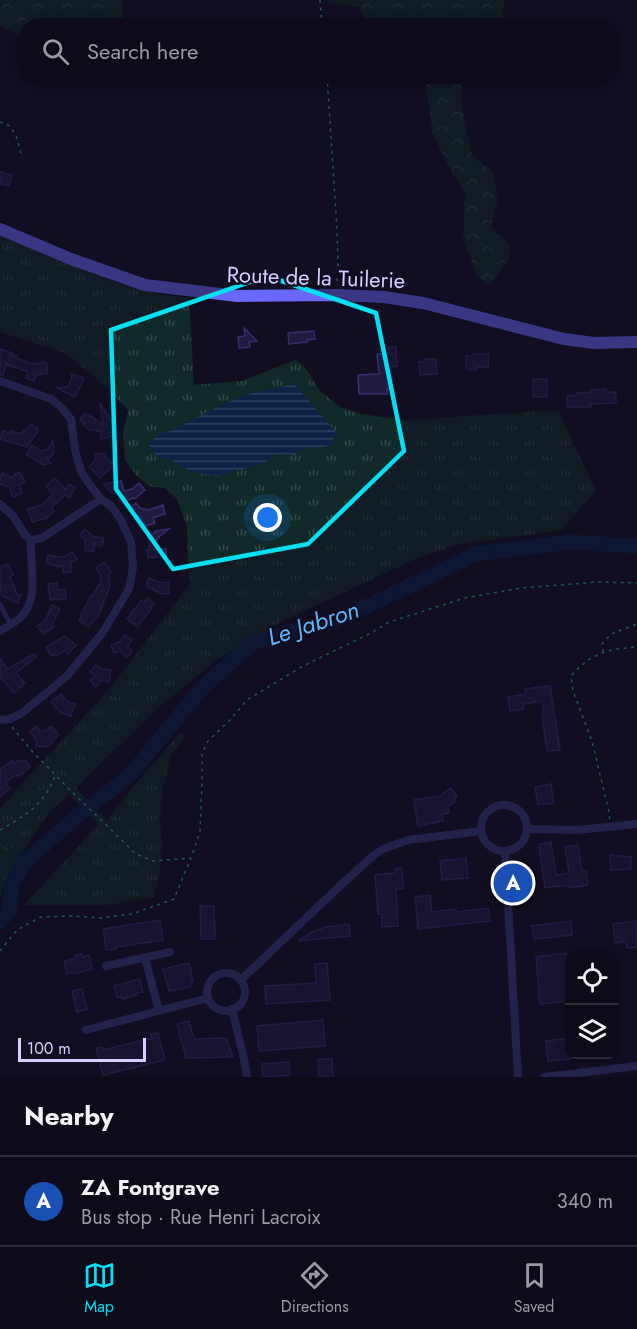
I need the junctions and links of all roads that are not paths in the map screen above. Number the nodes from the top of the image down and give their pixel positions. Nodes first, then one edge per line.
1 (0, 229) edge
2 (637, 342) edge
3 (0, 381) edge
4 (101, 499) junction
5 (0, 504) edge
6 (31, 540) junction
7 (0, 604) edge
8 (10, 624) junction
9 (0, 631) edge
10 (0, 720) edge
11 (637, 824) edge
12 (527, 829) junction
13 (481, 831) junction
14 (505, 851) junction
15 (170, 952) dead end
16 (145, 958) junction
17 (106, 966) dead end
18 (241, 980) junction
19 (208, 998) junction
20 (232, 1009) junction
21 (159, 1011) junction
22 (86, 1030) dead end
23 (637, 1066) edge
24 (247, 1077) edge
25 (518, 1077) edge
26 (544, 1077) edge

1 - 2 main road, Route de la Tuilerie
3 - 4 street
4 - 6 street
4 - 10 street
5 - 6 street
6 - 8 street
7 - 8 lane
8 - 9 street
11 - 12 street
12 - 13 street
12 - 14 street
13 - 14 street
13 - 18 street
14 - 25 street
15 - 16 street
16 - 17 street
16 - 21 street
18 - 19 street
18 - 20 street
19 - 20 street
19 - 21 street
20 - 24 street
21 - 22 street
23 - 26 street

